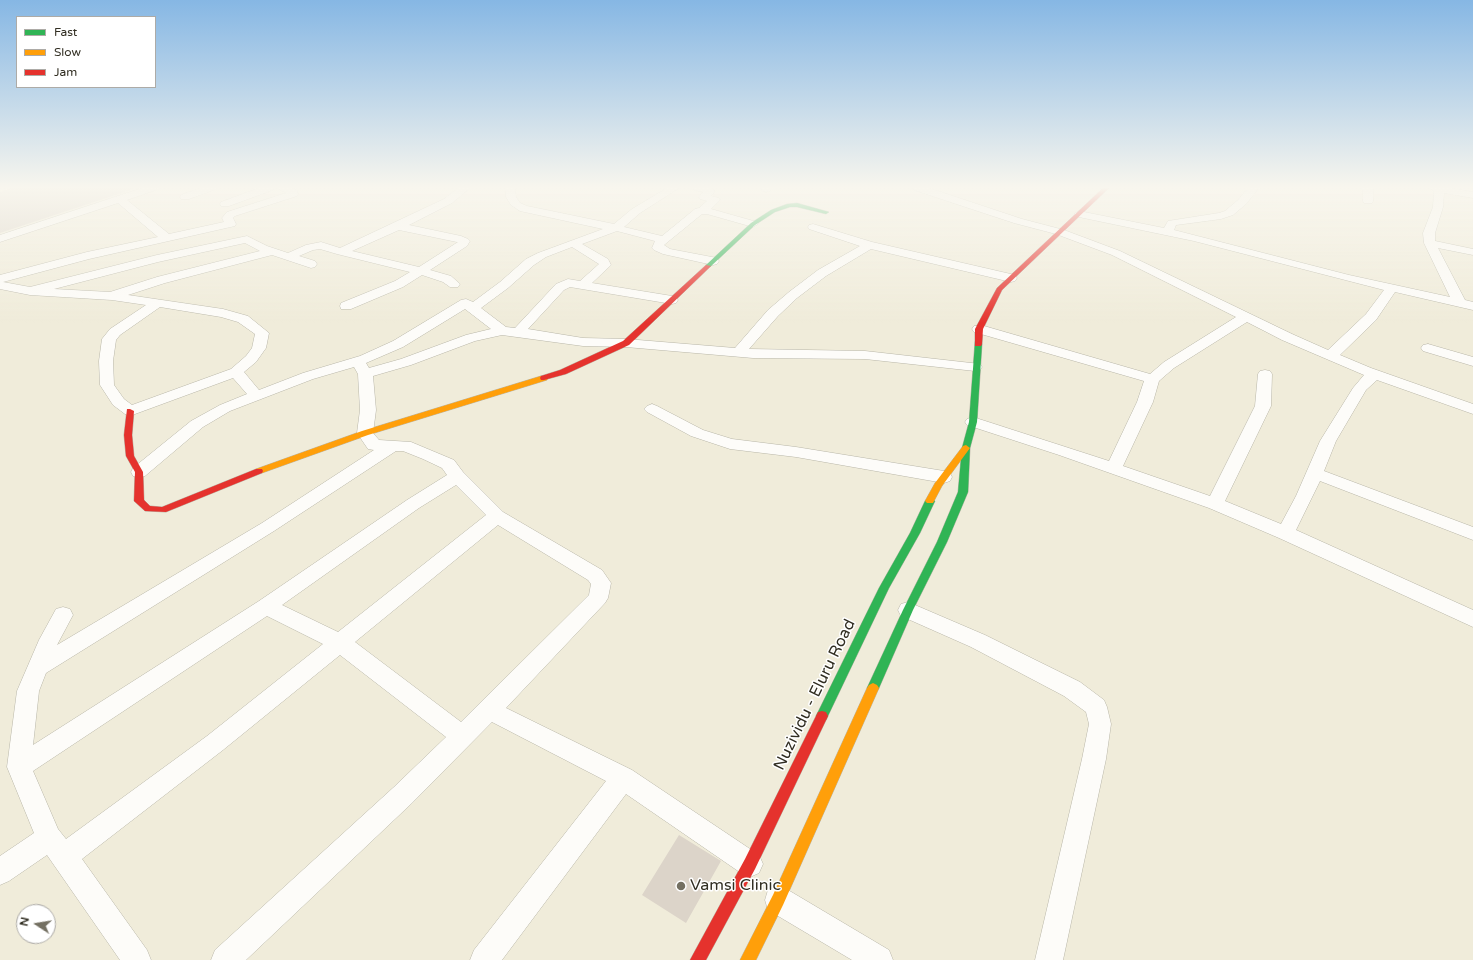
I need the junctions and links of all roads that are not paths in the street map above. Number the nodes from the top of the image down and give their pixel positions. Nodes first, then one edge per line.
1 (18, 233) edge
2 (160, 233) edge
3 (194, 233) edge
4 (383, 233) edge
5 (431, 233) edge
6 (602, 233) edge
7 (635, 233) edge
8 (672, 233) edge
9 (743, 233) edge
10 (831, 233) edge
11 (1059, 233) edge
12 (1062, 233) edge
13 (1170, 233) edge
14 (1429, 233) edge
15 (0, 239) edge
16 (168, 239) junction
17 (664, 240) junction
18 (146, 243) junction
19 (573, 243) junction
20 (1430, 243) junction
21 (869, 245) junction
22 (274, 251) junction
23 (341, 252) junction
24 (1473, 252) edge
25 (288, 257) junction
26 (156, 259) junction
27 (713, 261) junction
28 (311, 264) dead end
29 (422, 271) junction
30 (0, 278) edge
31 (1011, 278) junction
32 (161, 280) junction
33 (454, 284) dead end
34 (0, 285) edge
35 (583, 285) junction
36 (1392, 287) junction
37 (30, 291) junction
38 (112, 296) junction
39 (672, 300) junction
40 (1453, 300) junction
41 (157, 303) junction
42 (346, 306) dead end
43 (1473, 306) edge
44 (472, 309) junction
45 (1246, 317) junction
46 (979, 329) junction
47 (502, 331) junction
48 (518, 332) junction
49 (626, 344) junction
50 (1428, 348) dead end
51 (738, 353) junction
52 (1330, 356) junction
53 (356, 362) junction
54 (1473, 362) edge
55 (976, 367) junction
56 (1364, 371) junction
57 (236, 372) junction
58 (365, 374) junction
59 (1265, 374) dead end
60 (1152, 379) junction
61 (256, 395) junction
62 (652, 409) dead end
63 (1473, 409) edge
64 (130, 411) junction
65 (973, 422) junction
66 (369, 439) junction
67 (392, 446) junction
68 (966, 448) junction
69 (1114, 468) junction
70 (139, 472) junction
71 (1314, 473) junction
72 (457, 476) junction
73 (944, 477) junction
74 (1215, 504) junction
75 (498, 516) junction
76 (1285, 533) junction
77 (1473, 534) edge
78 (266, 606) junction
79 (908, 610) junction
80 (63, 615) dead end
81 (1473, 620) edge
82 (340, 643) junction
83 (39, 667) junction
84 (489, 710) junction
85 (462, 736) junction
86 (19, 767) junction
87 (623, 778) junction
88 (56, 847) junction
89 (750, 864) junction
90 (0, 872) edge
91 (778, 900) junction
92 (137, 960) edge
93 (225, 960) edge
94 (484, 960) edge
95 (698, 960) edge
96 (748, 960) edge
97 (879, 960) edge
98 (1048, 960) edge

1 - 15 street
2 - 16 street
3 - 16 street
4 - 23 street
5 - 29 street
6 - 19 street
7 - 17 street
8 - 17 street
9 - 27 main road
10 - 21 street
11 - 31 main road, Nuzividu - Eluru Road
12 - 45 street
13 - 36 street
14 - 20 street
16 - 18 street
17 - 27 street
18 - 26 street
18 - 30 street
19 - 35 street
19 - 44 street
20 - 24 street
20 - 40 street
21 - 31 street
21 - 51 street
22 - 25 street
22 - 26 street
22 - 32 street
23 - 25 street
23 - 29 street
25 - 28 street
26 - 32 street
26 - 37 street
27 - 39 main road
29 - 33 street
29 - 42 street
31 - 46 main road, Nuzividu - Eluru Road
32 - 38 street
34 - 37 street
35 - 39 street
35 - 48 street
36 - 40 street
36 - 52 street
37 - 38 street
38 - 41 street
39 - 49 main road
40 - 43 street
41 - 57 street
41 - 64 street
44 - 47 street
44 - 53 street
45 - 52 street
45 - 60 street
46 - 55 main road, Nuzividu - Eluru Road
46 - 60 street
47 - 48 street
47 - 58 street
48 - 49 street
49 - 51 street
49 - 66 main road
50 - 54 street
51 - 55 street
52 - 56 street
53 - 58 street
53 - 61 street
55 - 65 main road, Nuzividu - Eluru Road
56 - 63 street
56 - 71 street
57 - 61 street
57 - 64 street
58 - 66 street
59 - 74 street
60 - 69 street
61 - 70 street
62 - 73 street
64 - 70 main road
65 - 68 main road, Nuzividu - Eluru Road
65 - 69 street
66 - 67 street
66 - 70 main road
67 - 72 street
67 - 83 street
68 - 73 main road, Nuzividu - Eluru Road
68 - 79 main road, Nuzividu - Eluru Road
69 - 74 street
71 - 76 street
71 - 77 street
72 - 75 street
72 - 78 street
73 - 89 main road, Nuzividu - Eluru Road
74 - 76 street
75 - 82 street
75 - 84 street
76 - 81 street
78 - 82 street
78 - 86 street
79 - 91 main road, Nuzividu - Eluru Road
79 - 98 street
80 - 83 street
82 - 85 street
82 - 88 street
83 - 86 street
84 - 85 street
84 - 87 street
85 - 93 street
86 - 88 street
87 - 89 street
87 - 94 street
88 - 90 street
88 - 92 street
89 - 95 main road, Nuzividu - Eluru Road
91 - 96 main road, Nuzividu - Eluru Road
91 - 97 street

